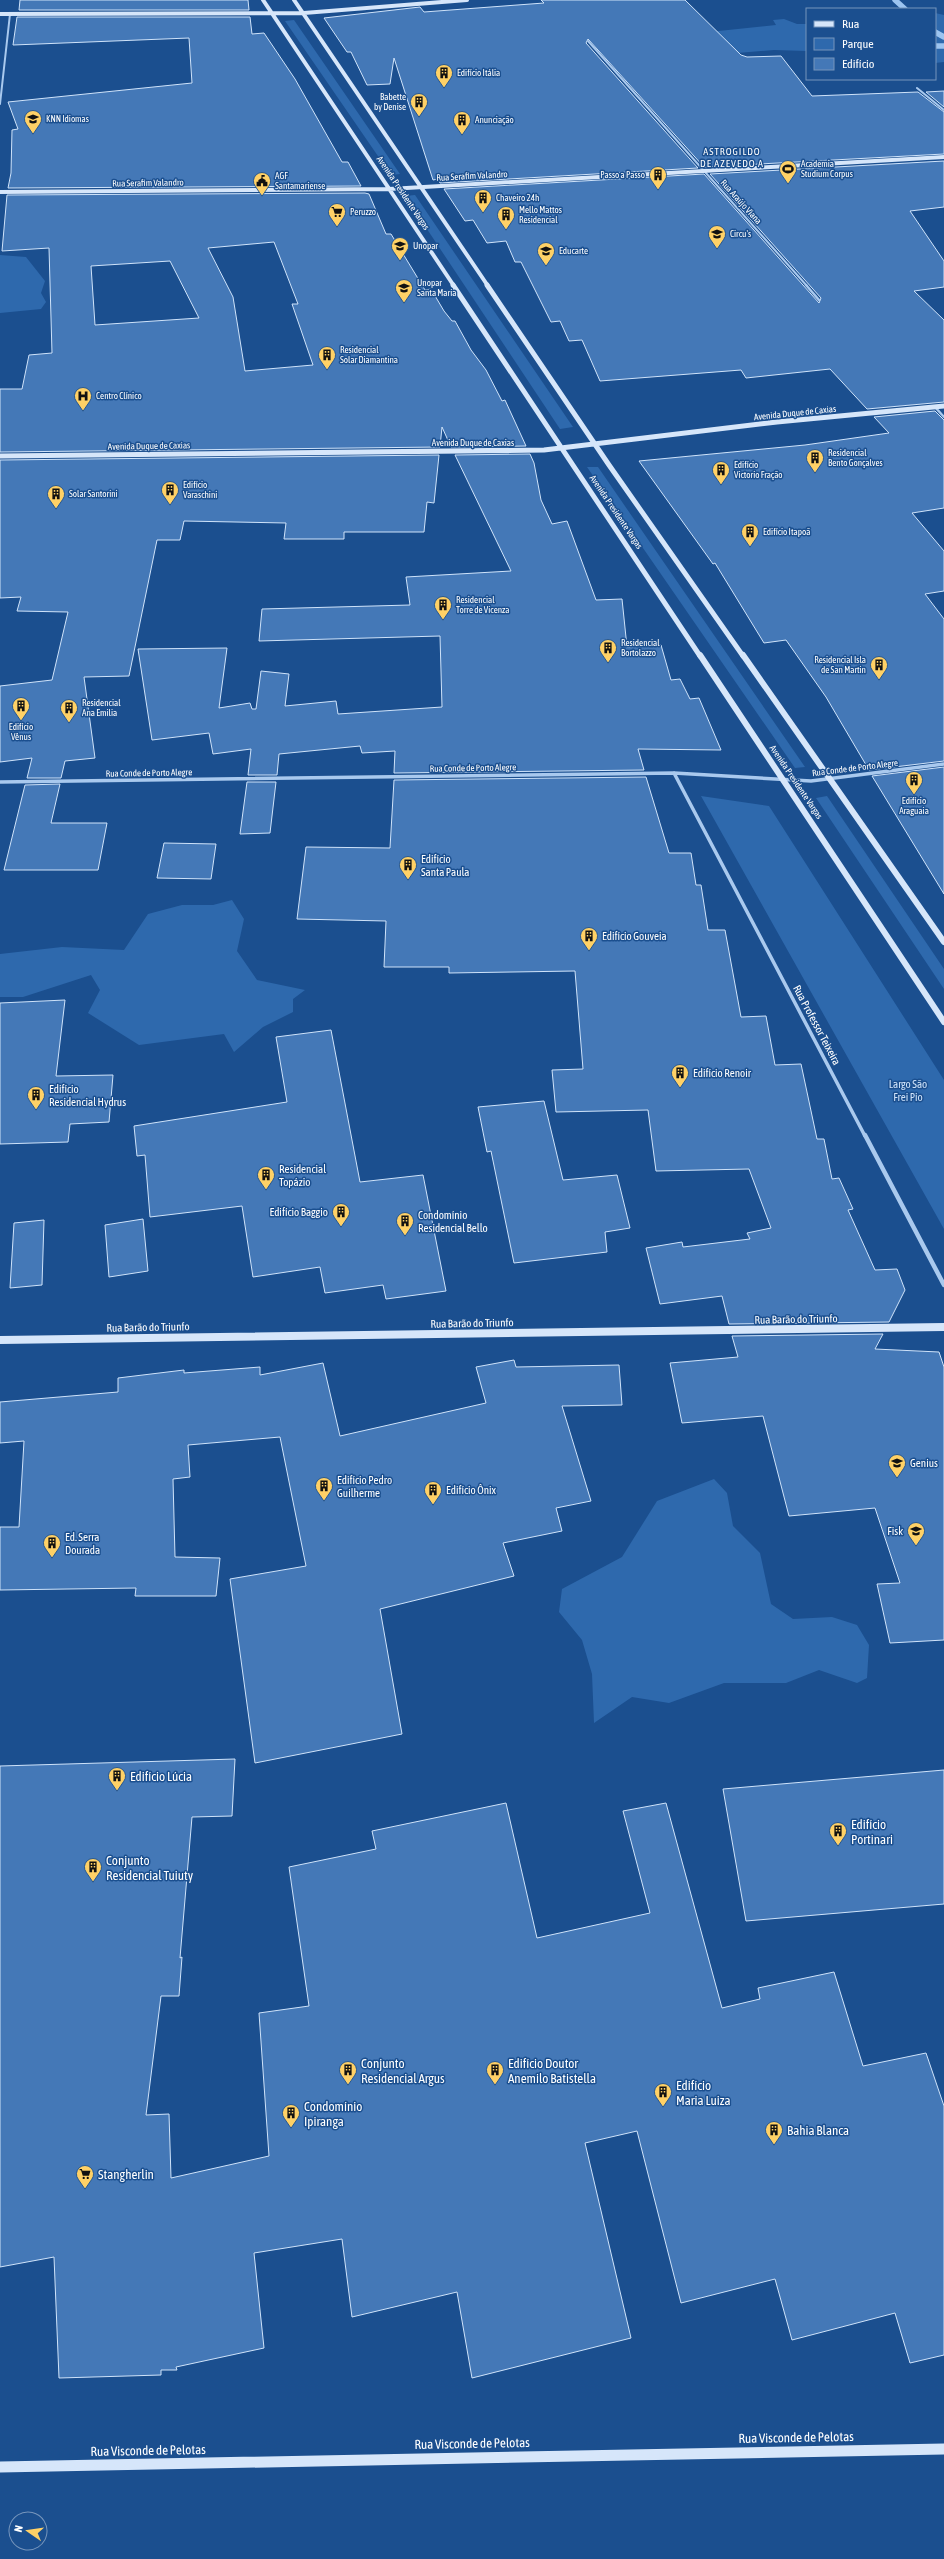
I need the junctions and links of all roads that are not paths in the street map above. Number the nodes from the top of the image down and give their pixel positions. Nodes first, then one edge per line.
1 (263, 0) edge
2 (294, 0) edge
3 (467, 0) edge
4 (273, 13) junction
5 (304, 13) junction
6 (0, 14) edge
7 (10, 14) junction
8 (588, 41) dead end
9 (918, 88) dead end
10 (0, 104) edge
11 (944, 110) edge
12 (944, 156) edge
13 (704, 171) junction
14 (421, 187) junction
15 (389, 189) junction
16 (0, 192) edge
17 (819, 300) dead end
18 (944, 406) edge
19 (934, 407) junction
20 (944, 417) edge
21 (596, 446) junction
22 (564, 449) junction
23 (0, 456) edge
24 (944, 764) edge
25 (674, 772) junction
26 (783, 779) junction
27 (830, 780) junction
28 (0, 782) edge
29 (944, 942) edge
30 (944, 1022) edge
31 (944, 1285) edge
32 (944, 1328) edge
33 (0, 1340) edge
34 (944, 2449) edge
35 (0, 2467) edge

1 - 4 main road, Avenida Presidente Vargas
2 - 5 main road, Avenida Presidente Vargas
3 - 5 main road
4 - 5 main road
4 - 7 main road
4 - 15 main road, Avenida Presidente Vargas
5 - 14 main road, Avenida Presidente Vargas
6 - 7 main road
7 - 10 street
8 - 13 street, Rua Araújo Viana
9 - 11 street
12 - 13 main road, Rua Serafim Valandro
13 - 14 main road, Rua Serafim Valandro
13 - 17 street, Rua Araújo Viana
14 - 15 main road, Rua Serafim Valandro
14 - 21 main road, Avenida Presidente Vargas
15 - 16 main road, Rua Serafim Valandro
15 - 22 main road, Avenida Presidente Vargas
18 - 19 main road, Avenida Duque de Caxias
19 - 20 street
19 - 21 main road, Avenida Duque de Caxias
21 - 22 main road, Avenida Duque de Caxias
21 - 27 main road, Avenida Presidente Vargas
22 - 23 main road, Avenida Duque de Caxias
22 - 26 main road, Avenida Presidente Vargas
24 - 27 street, Rua Conde de Porto Alegre
25 - 26 street, Rua Conde de Porto Alegre
25 - 28 street, Rua Conde de Porto Alegre
25 - 31 street, Rua Professor Teixeira
26 - 27 street, Rua Conde de Porto Alegre
26 - 30 main road, Avenida Presidente Vargas
27 - 29 main road, Avenida Presidente Vargas
32 - 33 main road, Rua Barão do Triunfo
34 - 35 main road, Rua Visconde de Pelotas

